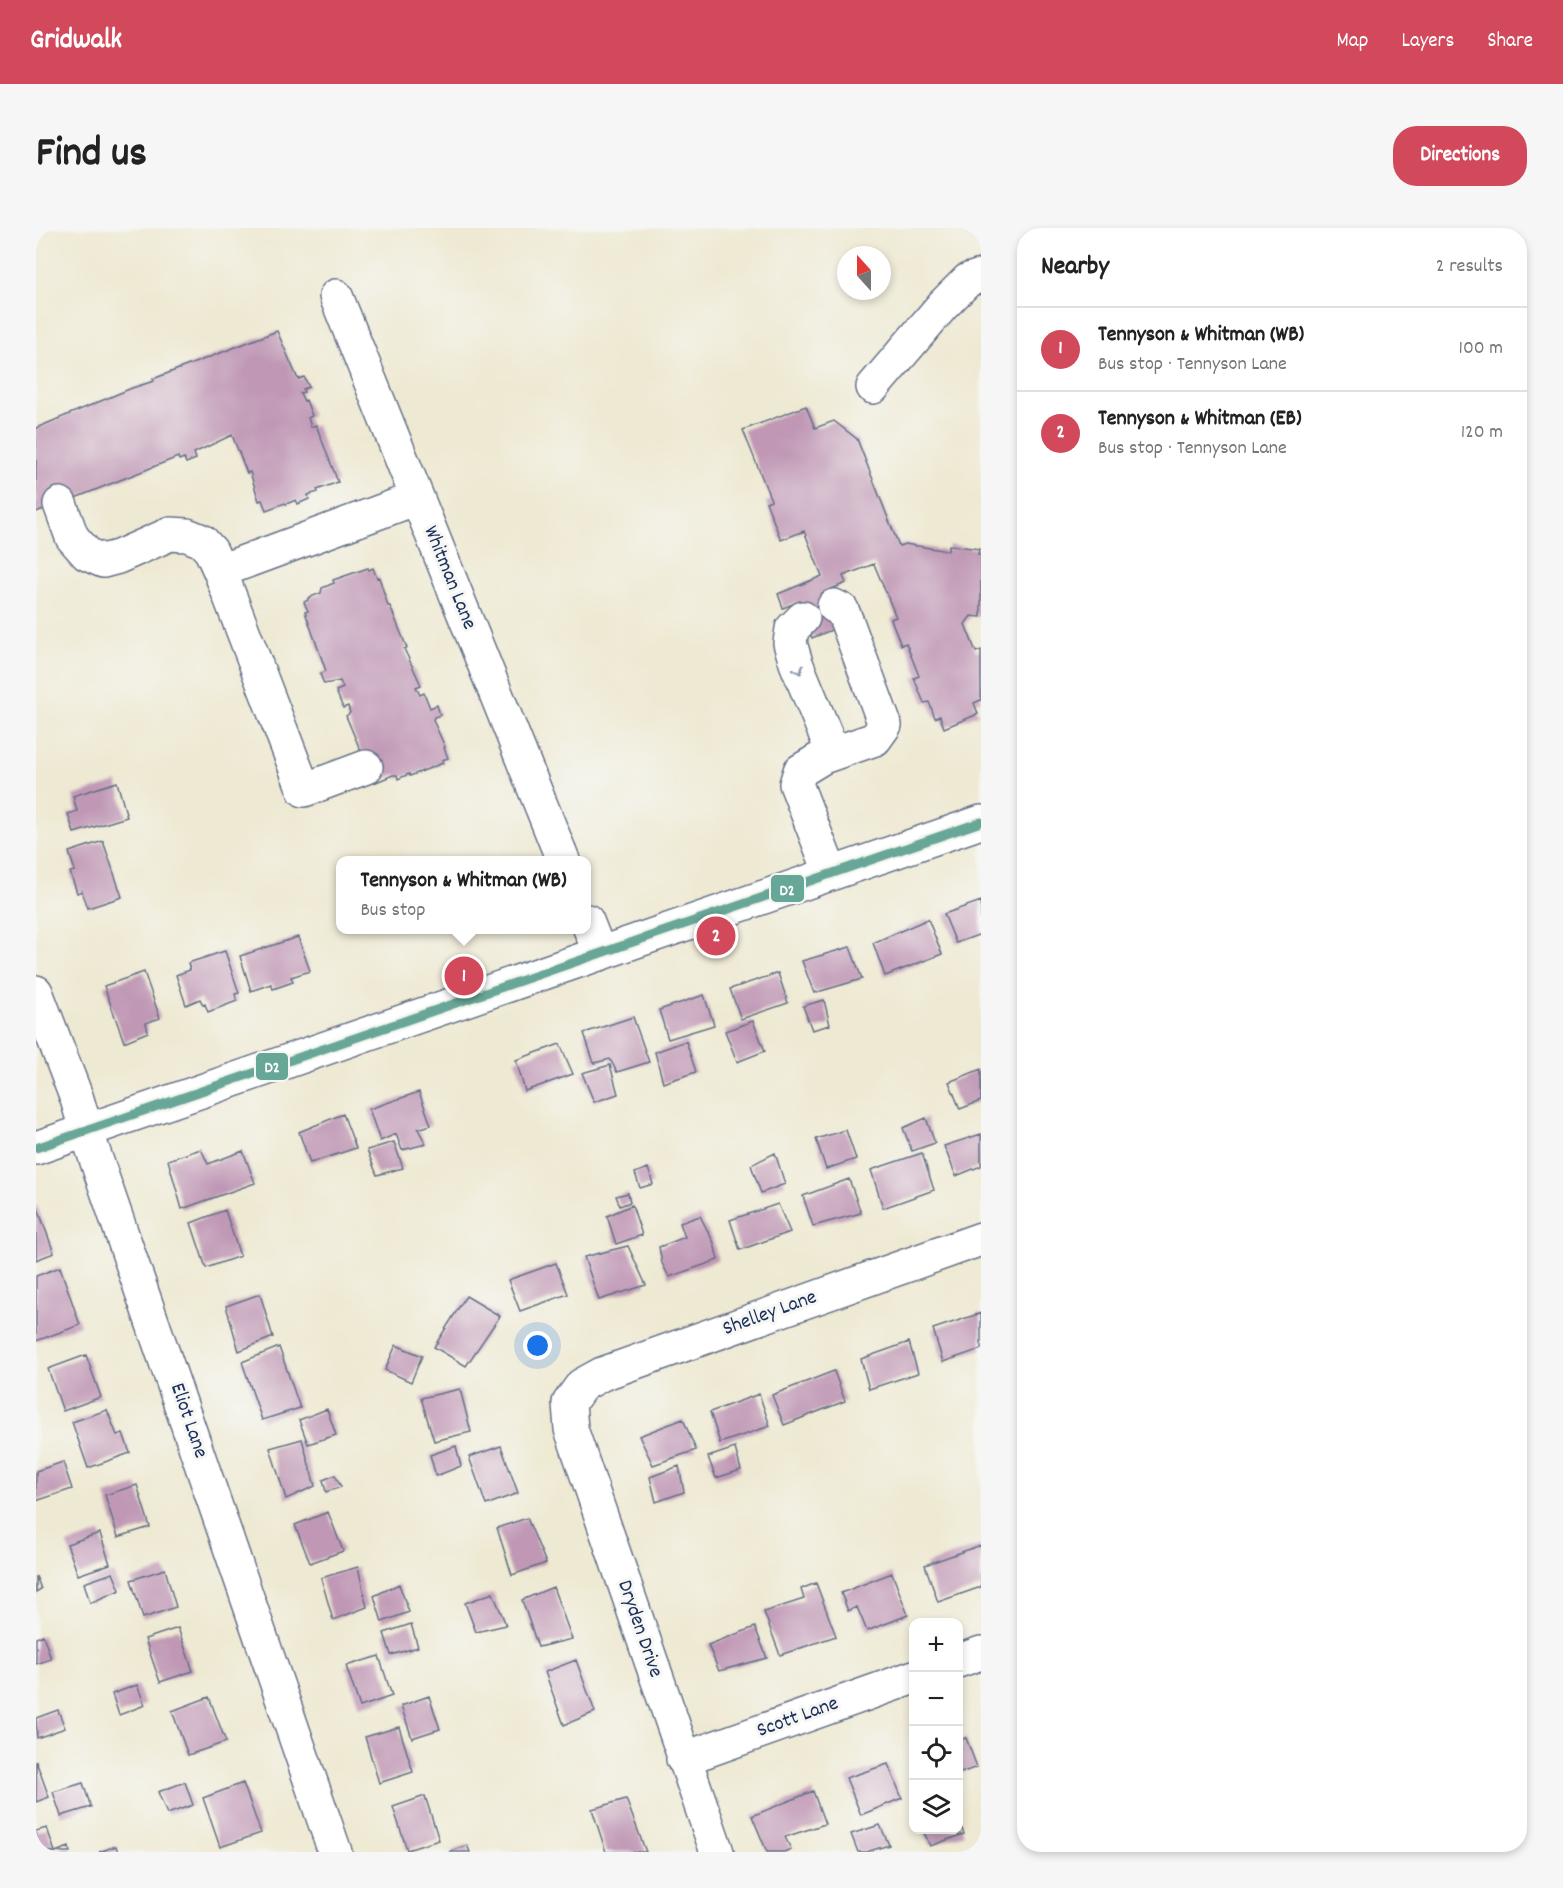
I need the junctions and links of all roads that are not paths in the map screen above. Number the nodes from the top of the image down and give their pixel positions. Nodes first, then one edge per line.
1 (981, 276) edge
2 (336, 296) dead end
3 (873, 387) dead end
4 (417, 498) junction
5 (60, 504) dead end
6 (220, 571) junction
7 (834, 606) dead end
8 (803, 618) dead end
9 (833, 753) junction
10 (366, 767) dead end
11 (981, 822) edge
12 (561, 856) edge
13 (831, 874) junction
14 (591, 931) edge
15 (600, 954) junction
16 (36, 992) edge
17 (86, 1130) junction
18 (36, 1148) edge
19 (981, 1239) edge
20 (569, 1403) joint
21 (981, 1653) edge
22 (963, 1659) edge
23 (909, 1679) edge
24 (683, 1759) junction
25 (335, 1852) edge
26 (717, 1852) edge

1 - 3 street
2 - 4 street, Whitman Lane
4 - 6 street
4 - 12 street, Whitman Lane
5 - 6 street
6 - 10 street
7 - 9 street
8 -> 9 street
9 - 13 street
11 - 13 street
13 - 15 street
14 - 15 street
15 - 17 street
16 - 17 street, Eliot Lane
17 - 18 street
17 - 25 street, Eliot Lane
19 - 20 street, Shelley Lane
20 - 24 street, Dryden Drive
21 - 22 street
23 - 24 street, Scott Lane
24 - 26 street, Dryden Drive

